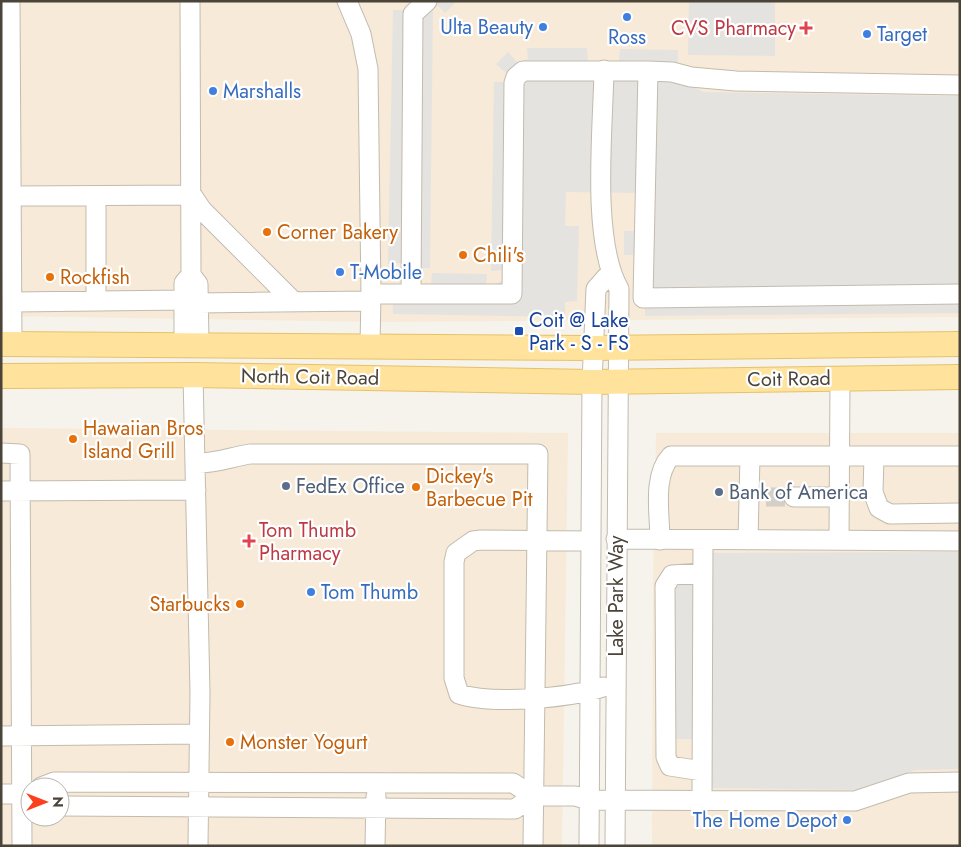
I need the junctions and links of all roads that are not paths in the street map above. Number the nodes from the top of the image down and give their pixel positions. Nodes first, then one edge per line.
1 (10, 1) edge
2 (190, 1) edge
3 (347, 1) edge
4 (427, 1) edge
5 (604, 70) junction
6 (6, 71) edge
7 (648, 71) junction
8 (960, 85) edge
9 (192, 195) junction
10 (13, 196) junction
11 (96, 196) junction
12 (610, 273) junction
13 (411, 294) junction
14 (960, 294) edge
15 (371, 298) junction
16 (9, 299) edge
17 (96, 300) junction
18 (191, 302) junction
19 (294, 302) junction
20 (7, 344) edge
21 (191, 344) junction
22 (960, 344) edge
23 (370, 346) junction
24 (618, 347) junction
25 (593, 348) junction
26 (193, 375) junction
27 (1, 376) edge
28 (960, 377) edge
29 (840, 379) junction
30 (618, 381) junction
31 (592, 382) junction
32 (1, 453) edge
33 (750, 456) junction
34 (841, 456) junction
35 (874, 456) junction
36 (960, 456) edge
37 (195, 463) junction
38 (196, 490) junction
39 (1, 491) edge
40 (21, 491) junction
41 (794, 497) tunnel mouth
42 (840, 497) junction
43 (960, 513) edge
44 (616, 539) junction
45 (660, 540) junction
46 (703, 540) junction
47 (748, 540) junction
48 (840, 540) junction
49 (591, 541) junction
50 (960, 541) edge
51 (536, 542) junction
52 (703, 573) junction
53 (616, 683) junction
54 (592, 691) junction
55 (535, 698) junction
56 (199, 734) junction
57 (1, 736) edge
58 (22, 736) junction
59 (702, 771) junction
60 (26, 777) edge
61 (70, 782) edge
62 (376, 782) junction
63 (960, 782) edge
64 (199, 784) junction
65 (1, 794) edge
66 (20, 794) edge
67 (534, 796) junction
68 (590, 800) junction
69 (615, 800) junction
70 (702, 801) junction
71 (70, 806) edge
72 (199, 807) junction
73 (376, 807) junction
74 (24, 827) edge
75 (22, 846) edge
76 (198, 846) edge
77 (376, 846) edge
78 (533, 846) edge
79 (589, 846) edge
80 (615, 846) edge

1 - 6 street
2 - 9 street
3 - 15 street
4 - 13 street
5 - 7 street
5 - 12 street, Lake Park Way
5 - 13 street
6 - 10 street
7 - 8 street
7 - 14 street
9 - 11 street
9 - 18 street
9 - 19 street
10 - 11 street
10 - 16 street
11 - 17 street
12 - 24 street, Lake Park Way
12 - 25 street, Lake Park Way
13 - 15 street
15 - 19 street
15 - 23 street
16 - 17 street
16 - 20 street
17 - 18 street
18 - 19 street
18 - 21 street
20 - 21 main road, North Coit Road
21 - 23 main road, North Coit Road
21 - 26 main road
22 - 24 main road, Coit Road
23 - 25 main road, North Coit Road
24 - 25 main road, North Coit Road
24 - 30 street, Lake Park Way
25 - 31 street, Lake Park Way
26 - 27 main road, North Coit Road
26 - 31 main road, North Coit Road
26 - 37 street
28 - 29 main road, Coit Road
29 - 30 main road, Coit Road
29 - 34 street
30 - 31 main road, North Coit Road
30 - 44 street, Lake Park Way
31 - 49 street, Lake Park Way
32 - 40 street
33 - 34 street
33 - 45 street
33 - 47 street
34 - 35 street
34 - 42 street
35 - 36 street
35 - 43 street
37 - 38 street
37 - 51 street
38 - 40 street
38 - 56 street
39 - 40 street
40 - 58 street
41 - 42 street
42 - 48 street
44 - 45 street
44 - 53 street, Lake Park Way
45 - 46 street
46 - 47 street
46 - 52 street
47 - 48 street
48 - 50 street
49 - 51 street
49 - 54 street, Lake Park Way
51 - 55 street
51 - 55 street
52 - 59 street
52 - 59 street
53 - 54 street
53 - 69 street, Lake Park Way
54 - 55 street
54 - 68 street, Lake Park Way
55 - 67 street
56 - 58 street
56 - 64 street
57 - 58 street
58 - 60 street
59 - 70 street
61 - 64 street
62 - 64 street
62 - 67 street
62 - 73 street
63 - 70 street
64 - 72 street
65 - 66 street
67 - 68 street
67 - 73 street
67 - 78 street
68 - 69 street
68 - 79 street, Lake Park Way
69 - 70 street
69 - 80 street, Lake Park Way
71 - 72 street
72 - 73 street
72 - 76 street
73 - 77 street
74 - 75 street

